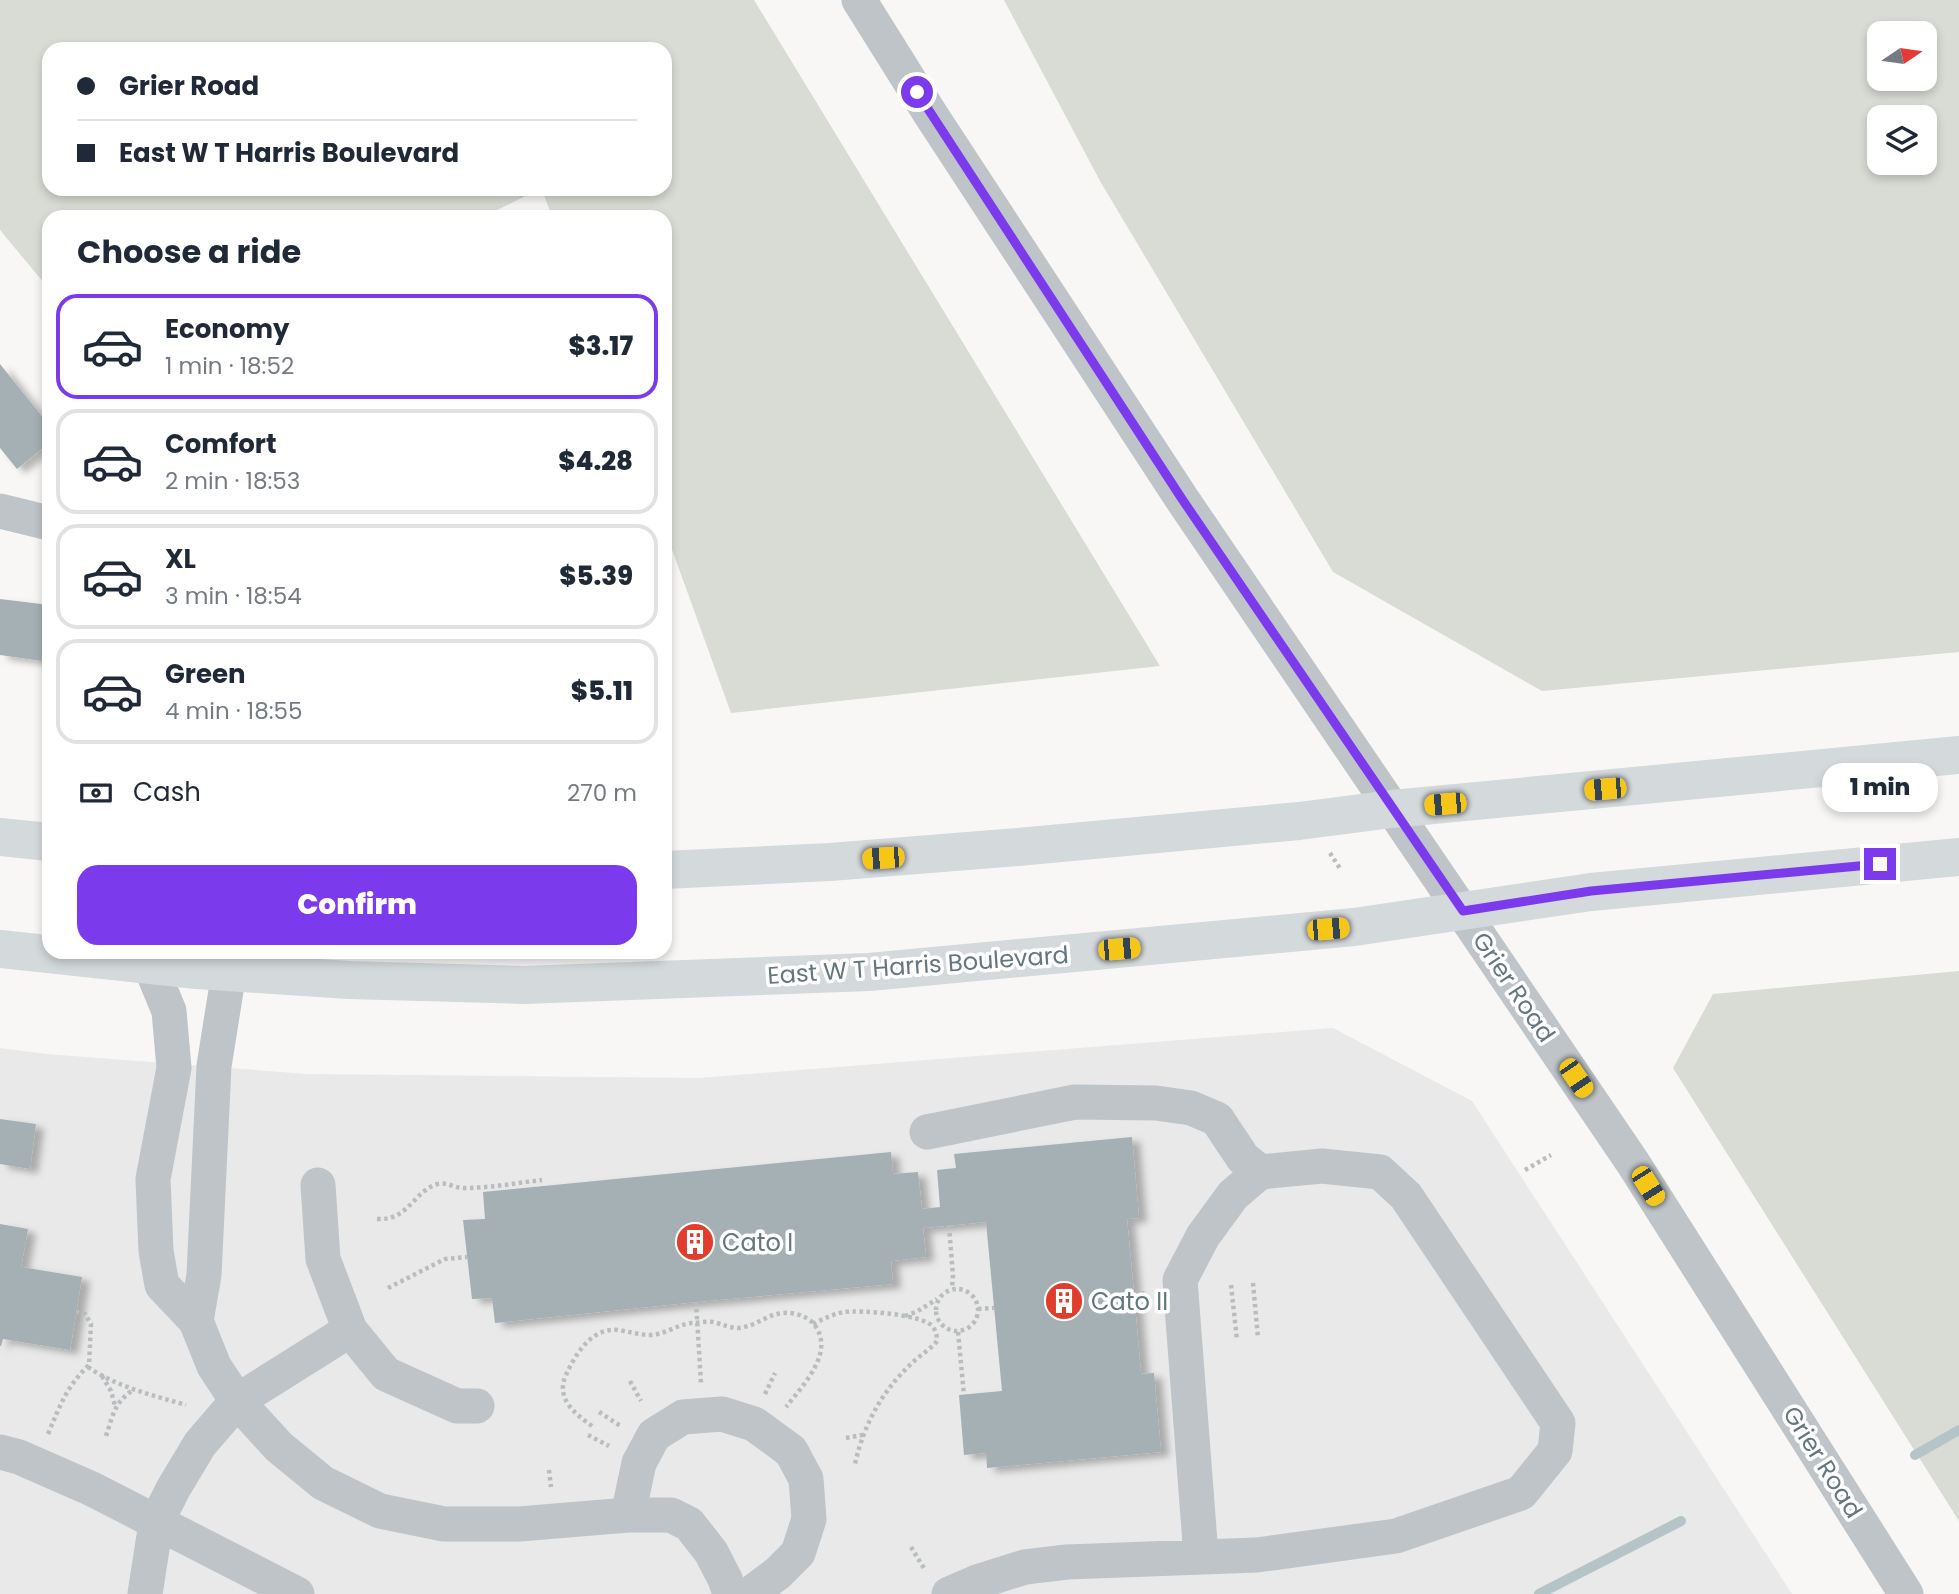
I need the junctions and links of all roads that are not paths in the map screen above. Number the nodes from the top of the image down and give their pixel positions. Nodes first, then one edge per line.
1 (859, 0) edge
2 (0, 510) edge
3 (42, 521) edge
4 (1959, 755) edge
5 (1392, 808) junction
6 (0, 837) edge
7 (42, 841) edge
8 (1959, 857) edge
9 (672, 870) edge
10 (1463, 911) junction
11 (0, 949) edge
12 (42, 953) edge
13 (94, 959) edge
14 (150, 965) junction
15 (229, 972) junction
16 (927, 1132) dead end
17 (1260, 1172) junction
18 (318, 1185) dead end
19 (196, 1321) junction
20 (350, 1330) junction
21 (237, 1401) junction
22 (477, 1406) dead end
23 (0, 1452) edge
24 (628, 1515) junction
25 (156, 1523) junction
26 (1201, 1556) junction
27 (145, 1594) edge
28 (297, 1594) edge
29 (730, 1594) edge
30 (750, 1594) edge
31 (949, 1594) edge
32 (1906, 1594) edge

1 - 5 street, Grier Road
2 - 3 street
4 - 5 main road
5 - 9 main road
5 - 10 street, Grier Road
6 - 7 main road
8 - 10 main road, East W T Harris Boulevard
10 - 15 main road, East W T Harris Boulevard
10 - 32 street, Grier Road
11 - 12 main road, East W T Harris Boulevard
13 - 14 main road, East W T Harris Boulevard
14 - 15 main road, East W T Harris Boulevard
14 - 19 street
15 - 19 street
16 - 17 street
17 - 26 street
17 - 26 street
18 - 20 street
19 - 21 street
20 - 21 street
20 - 22 street
21 - 24 street
21 - 25 street
23 - 25 street
24 - 29 street
24 - 30 street
25 - 27 street
25 - 28 street
26 - 31 street

